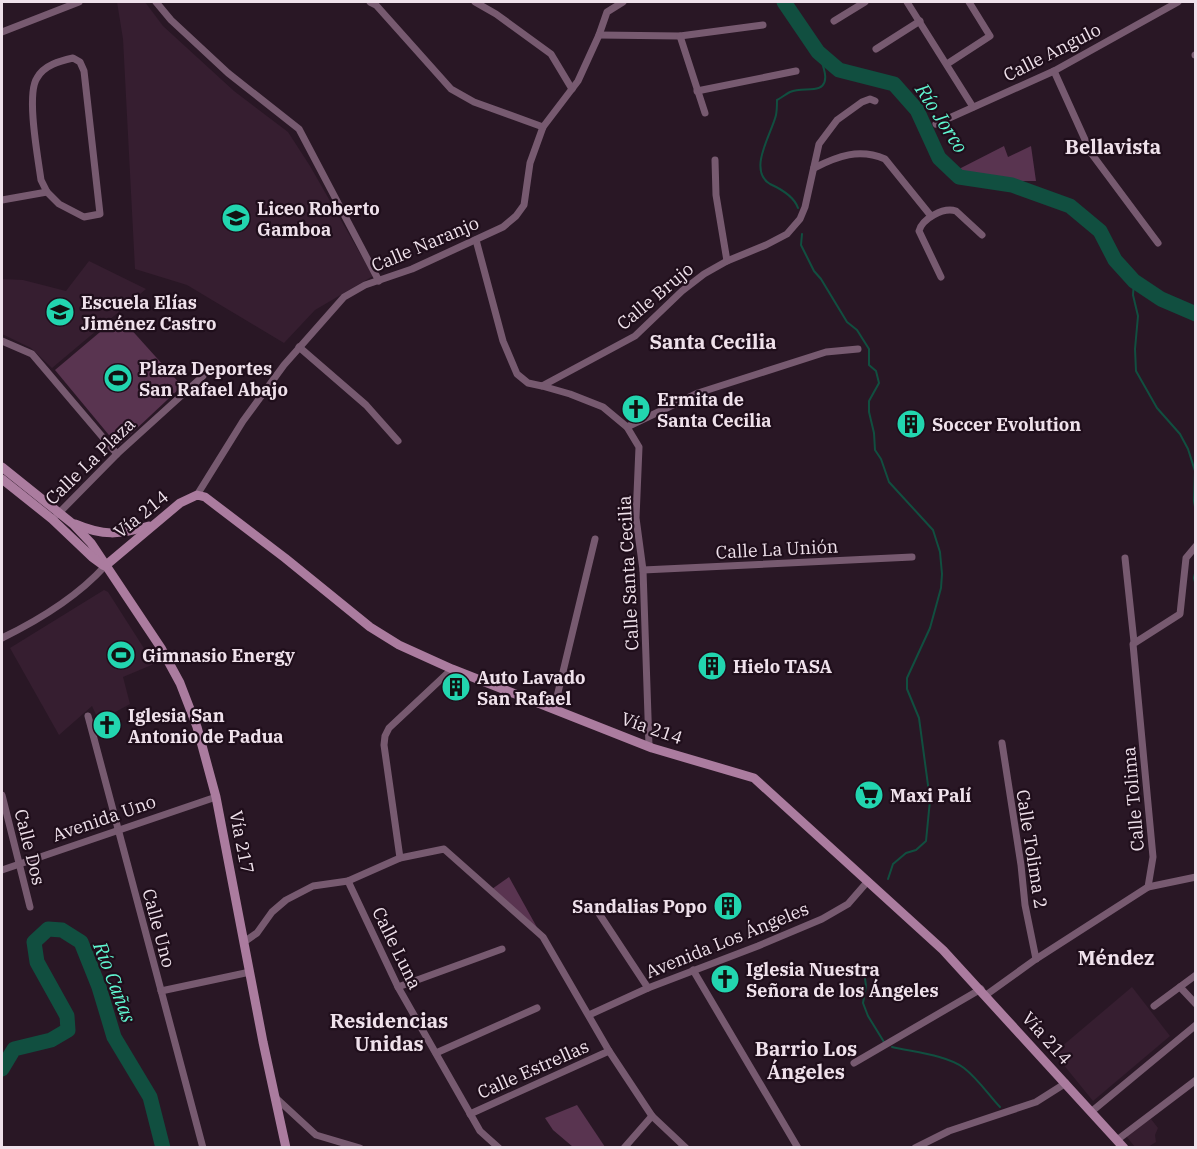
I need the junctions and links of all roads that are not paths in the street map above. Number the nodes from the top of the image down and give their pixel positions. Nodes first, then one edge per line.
1 (79, 2) edge
2 (156, 2) edge
3 (370, 2) edge
4 (475, 2) edge
5 (623, 2) edge
6 (865, 2) edge
7 (907, 2) edge
8 (969, 2) edge
9 (1178, 2) edge
10 (834, 21) dead end
11 (920, 21) junction
12 (763, 25) dead end
13 (2, 32) edge
14 (599, 35) junction
15 (680, 36) junction
16 (876, 49) dead end
17 (946, 64) junction
18 (796, 71) dead end
19 (1054, 71) junction
20 (572, 89) junction
21 (697, 91) junction
22 (875, 101) dead end
23 (973, 107) junction
24 (705, 113) dead end
25 (936, 124) dead end
26 (543, 127) junction
27 (715, 160) dead end
28 (814, 168) junction
29 (47, 192) junction
30 (2, 200) edge
31 (931, 216) junction
32 (982, 235) dead end
33 (476, 240) junction
34 (1158, 243) dead end
35 (727, 261) junction
36 (941, 277) dead end
37 (379, 281) junction
38 (2, 341) edge
39 (299, 347) junction
40 (858, 350) dead end
41 (203, 376) dead end
42 (542, 386) junction
43 (627, 427) junction
44 (398, 441) dead end
45 (117, 454) junction
46 (2, 467) edge
47 (2, 479) edge
48 (197, 495) junction
49 (56, 516) junction
50 (73, 524) junction
51 (151, 525) junction
52 (595, 539) dead end
53 (1196, 546) edge
54 (912, 557) dead end
55 (1125, 558) dead end
56 (105, 566) junction
57 (643, 570) junction
58 (4, 634) edge
59 (1134, 642) junction
60 (453, 669) junction
61 (554, 709) junction
62 (88, 716) dead end
63 (1002, 743) dead end
64 (649, 746) junction
65 (2, 795) edge
66 (216, 797) junction
67 (118, 829) junction
68 (400, 858) junction
69 (19, 863) junction
70 (2, 870) edge
71 (1196, 877) edge
72 (348, 880) junction
73 (868, 881) junction
74 (1148, 887) junction
75 (30, 906) dead end
76 (596, 909) dead end
77 (244, 942) junction
78 (502, 949) dead end
79 (1036, 959) junction
80 (693, 970) junction
81 (250, 972) junction
82 (1196, 975) edge
83 (398, 987) junction
84 (1180, 987) junction
85 (648, 988) junction
86 (160, 991) junction
87 (984, 992) junction
88 (1196, 1004) edge
89 (1154, 1006) dead end
90 (537, 1008) dead end
91 (589, 1015) junction
92 (1196, 1025) edge
93 (609, 1051) junction
94 (436, 1053) junction
95 (854, 1063) dead end
96 (1196, 1080) edge
97 (1066, 1083) junction
98 (276, 1098) junction
99 (1091, 1112) junction
100 (470, 1114) junction
101 (652, 1116) junction
102 (1117, 1140) junction
103 (203, 1148) edge
104 (286, 1148) edge
105 (360, 1148) edge
106 (500, 1148) edge
107 (624, 1148) edge
108 (686, 1148) edge
109 (798, 1148) edge
110 (915, 1148) edge
111 (1124, 1148) edge

1 - 13 street
2 - 37 street
3 - 26 street
4 - 20 street
5 - 14 street, Calle Naranjo
6 - 10 street
7 - 11 street
8 - 17 street
9 - 19 street, Calle Angulo
11 - 16 street
11 - 17 street
12 - 15 street
14 - 15 street
14 - 20 street, Calle Naranjo
15 - 21 street
17 - 23 street
18 - 21 street
19 - 23 street, Calle Angulo
19 - 34 street
20 - 26 street, Calle Naranjo
21 - 24 street
22 - 28 street, Calle Brujo
23 - 25 street, Calle Angulo
26 - 33 street, Calle Naranjo
27 - 35 street
28 - 31 street
28 - 35 street, Calle Brujo
29 - 29 street
29 - 30 street
31 - 32 street
31 - 36 street
33 - 37 street, Calle Naranjo
33 - 42 street
35 - 42 street, Calle Brujo
37 - 39 street, Calle Naranjo
38 - 45 street
39 - 44 street
39 - 48 street, Calle Naranjo
40 - 43 street
41 - 45 street, Calle La Plaza
42 - 43 street, Calle Santa Cecilia
43 - 57 street, Calle Santa Cecilia
45 - 49 street, Calle La Plaza
46 - 49 main road, Vía 214
47 - 49 main road, Vía 214
48 - 51 main road, Vía 214
48 - 60 main road, Vía 214
49 - 50 main road, Vía 214
49 - 56 main road, Vía 214
50 - 51 main road
50 - 56 main road, Vía 214
51 - 56 main road, Vía 214
52 - 61 street
53 - 59 street
54 - 57 street, Calle La Unión
55 - 59 street, Calle Tolima
56 - 58 street
56 - 66 main road, Vía 217
57 - 64 street, Calle Santa Cecilia
59 - 74 street, Calle Tolima
60 - 61 main road, Vía 214
60 - 68 street
61 - 64 main road, Vía 214
62 - 67 street, Calle Uno
63 - 79 street, Calle Tolima 2
64 - 73 main road, Vía 214
65 - 69 street, Calle Dos
66 - 67 street, Avenida Uno
66 - 77 main road, Vía 217
67 - 69 street, Avenida Uno
67 - 86 street, Calle Uno
68 - 72 street
68 - 91 street
69 - 70 street, Avenida Uno
69 - 75 street, Calle Dos
71 - 74 street
72 - 77 street
72 - 83 street, Calle Luna
73 - 80 street, Avenida Los Ángeles
73 - 87 main road, Vía 214
74 - 79 street
76 - 85 street
77 - 81 main road, Vía 217
78 - 83 street
79 - 87 street
80 - 85 street, Avenida Los Ángeles
80 - 109 street
81 - 86 street
81 - 98 main road, Vía 217
82 - 84 street
83 - 94 street, Calle Luna
84 - 88 street
84 - 89 street
85 - 91 street, Avenida Los Ángeles
86 - 103 street, Calle Uno
87 - 95 street
87 - 97 main road, Vía 214
90 - 94 street
91 - 93 street
92 - 99 street
93 - 100 street, Calle Estrellas
93 - 101 street
94 - 100 street, Calle Luna
96 - 102 street
97 - 99 main road, Vía 214
97 - 110 street
98 - 104 main road, Vía 217
98 - 105 street
99 - 102 main road, Vía 214
100 - 106 street, Calle Luna
101 - 107 street
101 - 108 street
102 - 111 main road, Vía 214

